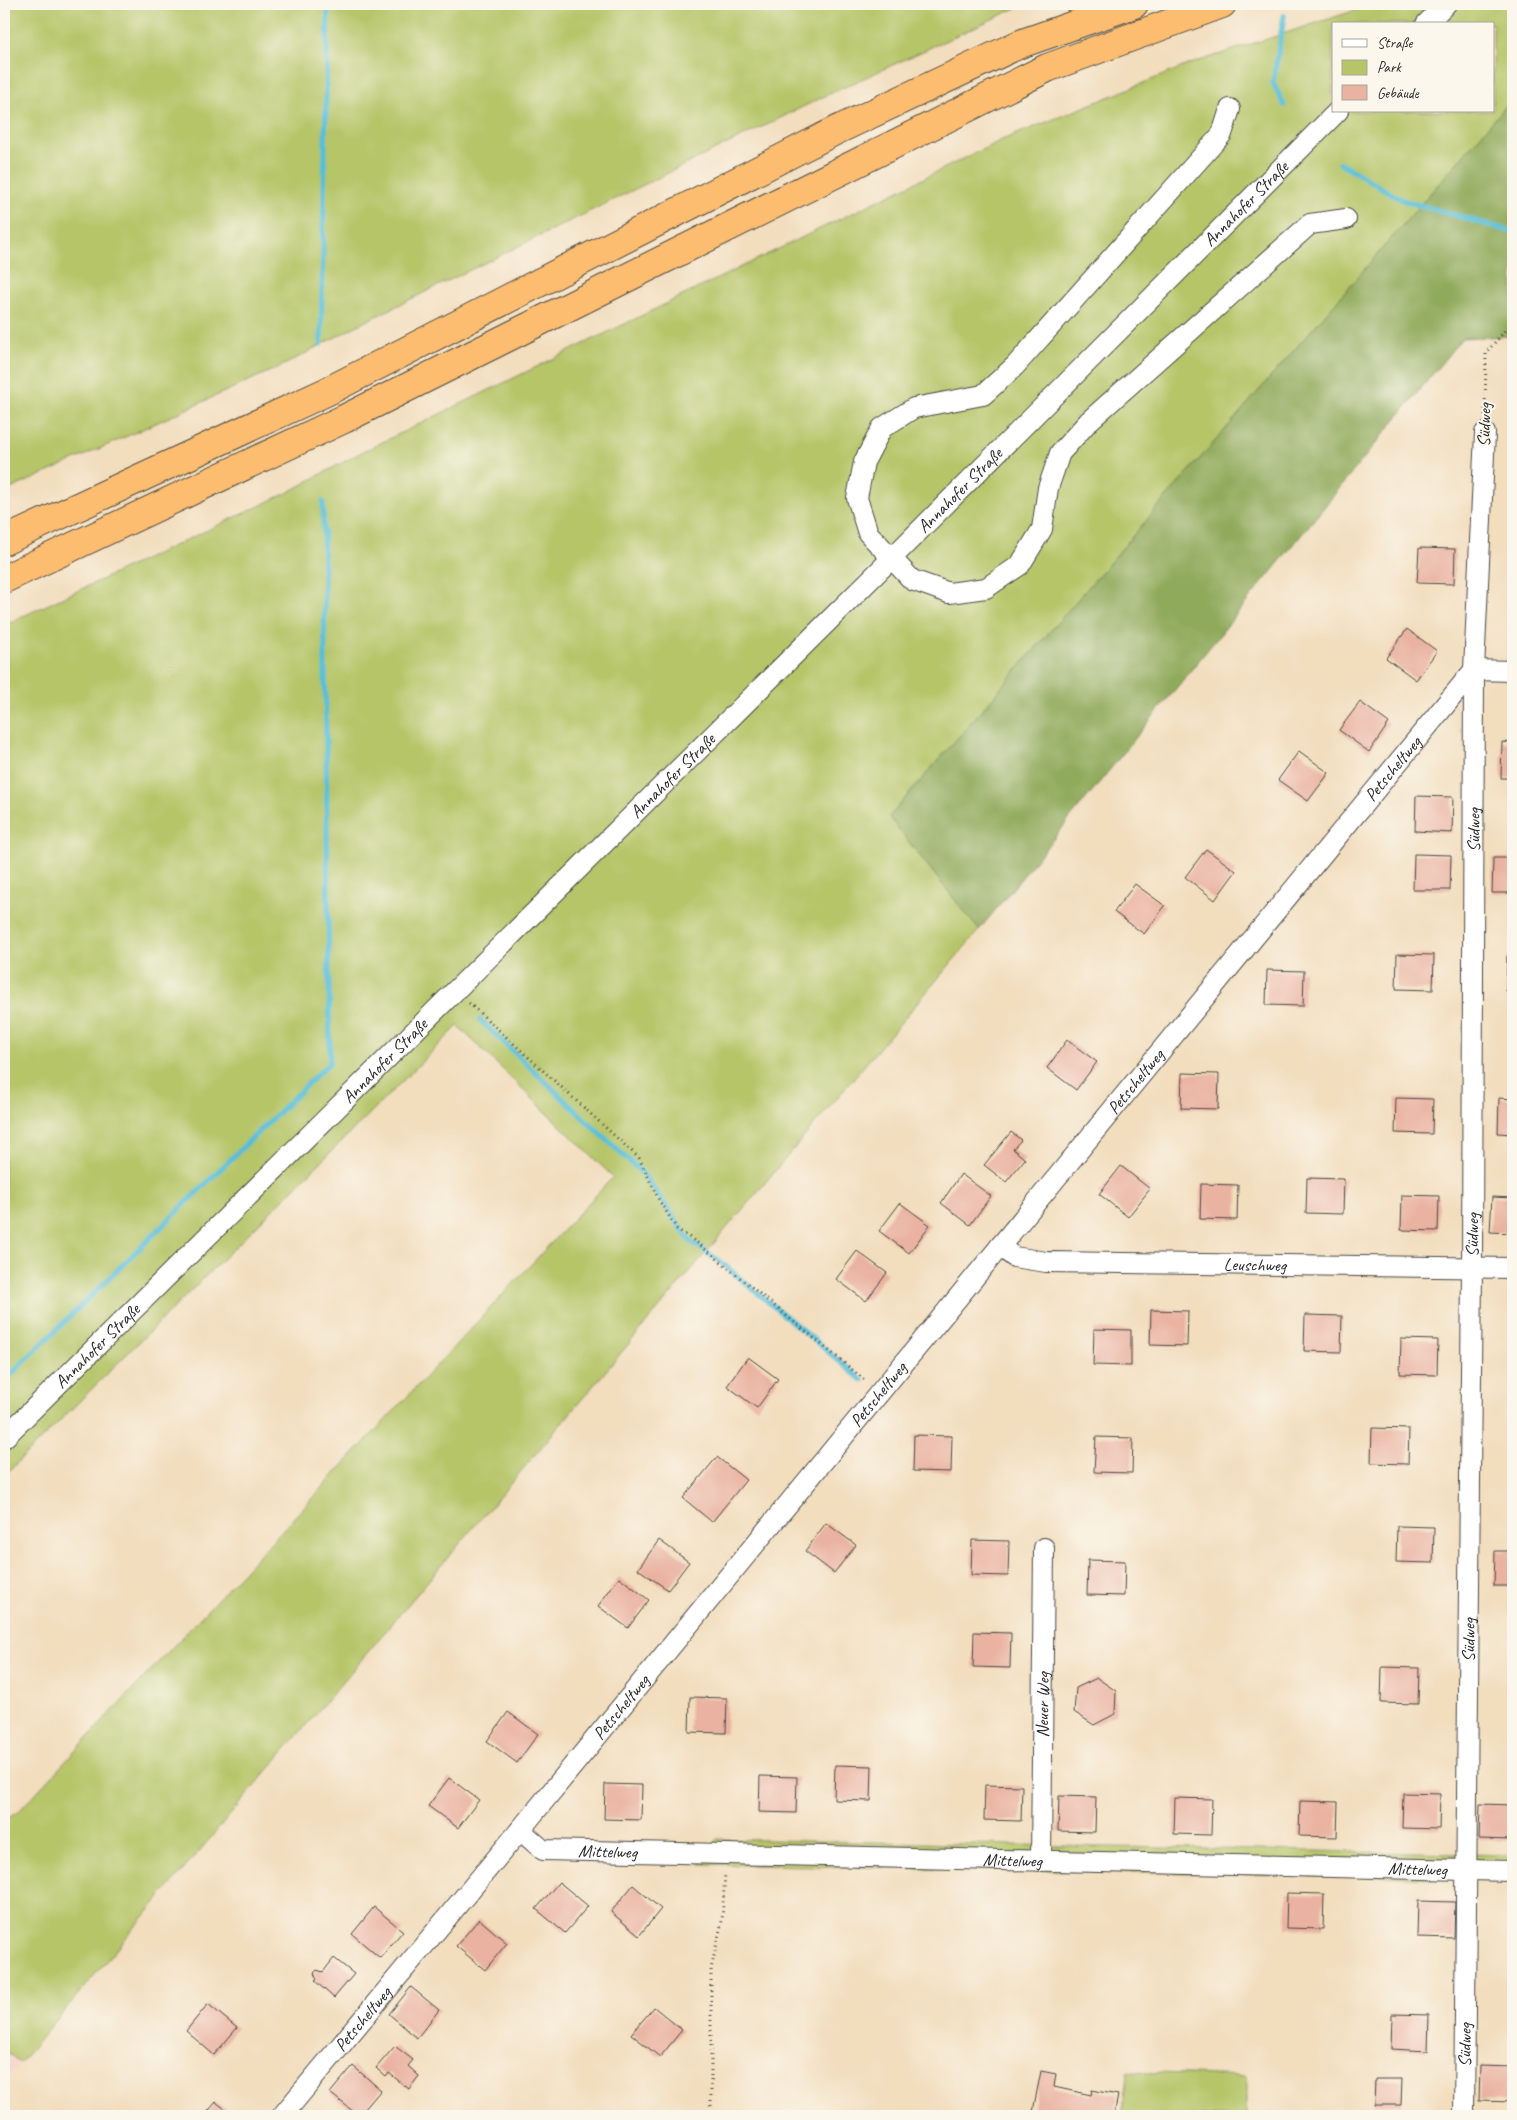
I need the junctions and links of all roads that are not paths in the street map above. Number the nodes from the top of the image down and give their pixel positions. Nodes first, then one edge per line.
1 (1134, 4) edge
2 (1222, 4) edge
3 (1446, 4) edge
4 (1428, 22) edge
5 (1230, 109) dead end
6 (1337, 112) edge
7 (1346, 219) dead end
8 (1485, 433) road end
9 (4, 540) edge
10 (891, 559) junction
11 (4, 578) edge
12 (1474, 670) junction
13 (1513, 671) edge
14 (1000, 1246) junction
15 (1472, 1268) junction
16 (1513, 1268) edge
17 (4, 1438) edge
18 (1044, 1548) dead end
19 (520, 1830) junction
20 (1041, 1861) junction
21 (1467, 1871) junction
22 (1513, 1871) edge
23 (282, 2116) edge
24 (1464, 2116) edge

1 - 9 highway
2 - 11 highway
3 - 4 street
5 - 10 street
6 - 10 street, Annahofer Straße
7 - 10 street
8 - 12 street, Südweg
10 - 17 street, Annahofer Straße
12 - 13 street
12 - 14 street, Petscheltweg
12 - 15 street, Südweg
14 - 15 street, Leuschweg
14 - 19 street, Petscheltweg
15 - 16 street, Leuschweg
15 - 21 street, Südweg
18 - 20 street, Neuer Weg
19 - 20 street, Mittelweg
19 - 23 street, Petscheltweg
20 - 21 street, Mittelweg
21 - 22 street, Mittelweg
21 - 24 street, Südweg

